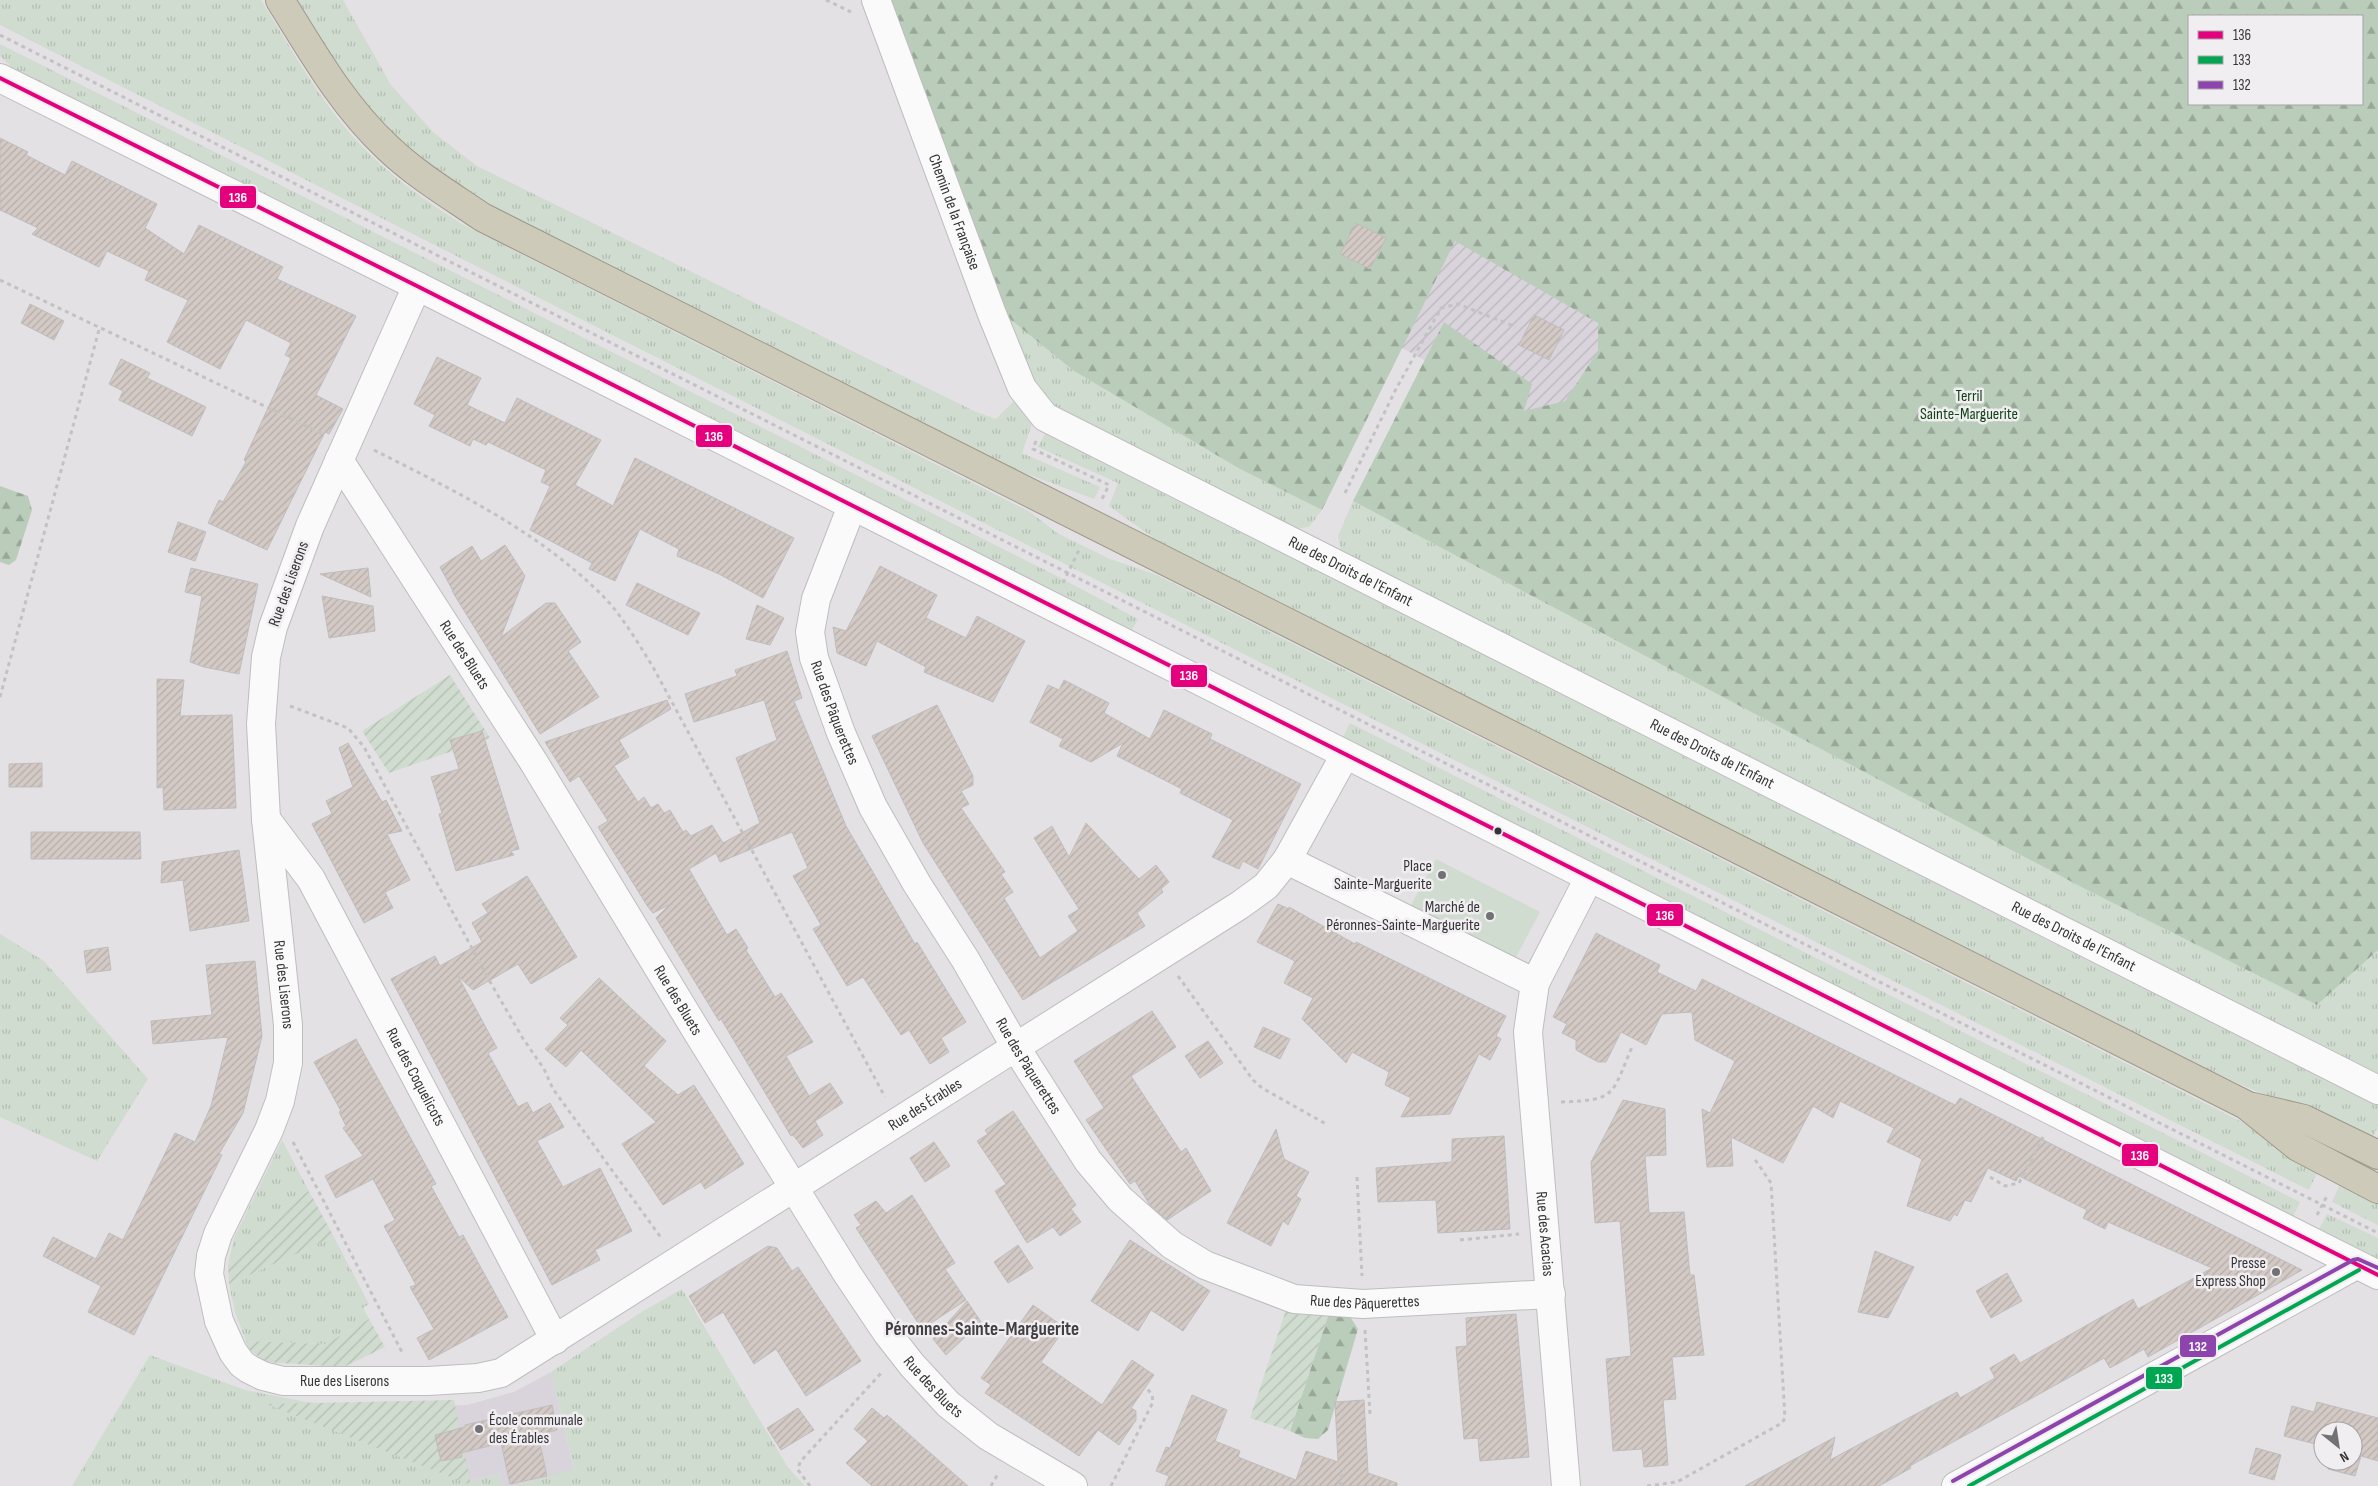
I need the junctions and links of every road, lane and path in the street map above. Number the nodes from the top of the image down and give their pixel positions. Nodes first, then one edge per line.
1 (280, 0) edge
2 (876, 0) edge
3 (0, 36) edge
4 (0, 78) edge
5 (0, 280) edge
6 (417, 286) junction
7 (100, 326) junction
8 (1516, 327) dead end
9 (1046, 417) joint
10 (343, 450) junction
11 (1345, 493) dead end
12 (852, 506) junction
13 (263, 696) junction
14 (0, 697) edge
15 (1345, 755) junction
16 (266, 819) junction
17 (1287, 860) junction
18 (1589, 878) junction
19 (1161, 954) junction
20 (1535, 984) junction
21 (1015, 1046) junction
22 (1632, 1047) dead end
23 (2378, 1090) edge
24 (1536, 1104) junction
25 (2246, 1105) junction
26 (276, 1111) junction
27 (2055, 1113) junction
28 (898, 1122) junction
29 (1326, 1124) dead end
30 (2378, 1155) edge
31 (1754, 1158) dead end
32 (1990, 1177) dead end
33 (795, 1188) junction
34 (2378, 1189) edge
35 (1546, 1232) junction
36 (2378, 1233) edge
37 (1460, 1240) dead end
38 (679, 1262) junction
39 (2367, 1270) edge
40 (1550, 1294) junction
41 (555, 1340) junction
42 (901, 1352) junction
43 (418, 1381) junction
44 (1147, 1388) dead end
45 (1343, 1469) dead end
46 (810, 1486) edge
47 (1073, 1486) edge
48 (1111, 1486) edge
49 (1340, 1486) edge
50 (1566, 1486) edge
51 (1647, 1486) edge
52 (1956, 1486) edge

1 - 25 highway
2 - 9 street, Chemin de la Française
3 - 36 path
4 - 6 street
5 - 7 path
6 - 10 street, Rue des Liserons
6 - 12 street
7 - 10 path
7 - 14 path
8 - 11 path
9 - 23 street, Rue des Droits de l'Enfant
10 - 13 street, Rue des Liserons
10 - 28 path
10 - 33 street, Rue des Bluets
12 - 15 street
12 - 21 street, Rue des Pâquerettes
13 - 16 street, Rue des Liserons
13 - 38 path
15 - 17 street
15 - 18 street
16 - 26 street, Rue des Liserons
16 - 41 street, Rue des Coquelicots
17 - 19 street, Rue des Érables
17 - 20 street
18 - 20 street
18 - 27 street
19 - 21 street, Rue des Érables
19 - 29 path
20 - 24 street, Rue des Acacias
21 - 28 street, Rue des Érables
21 - 40 street, Rue des Pâquerettes
22 - 24 path
24 - 35 street, Rue des Acacias
25 - 30 highway
25 - 34 highway
26 - 43 path
26 - 43 street, Rue des Liserons
27 - 32 path
27 - 39 street
28 - 33 street, Rue des Érables
31 - 51 path
33 - 38 street, Rue des Érables
33 - 42 street, Rue des Bluets
35 - 37 path
35 - 40 street, Rue des Acacias
38 - 41 street, Rue des Érables
39 - 52 street
40 - 50 street, Rue des Acacias
41 - 43 street, Rue des Liserons
42 - 46 path
42 - 47 street, Rue des Bluets
44 - 48 path
45 - 49 path

